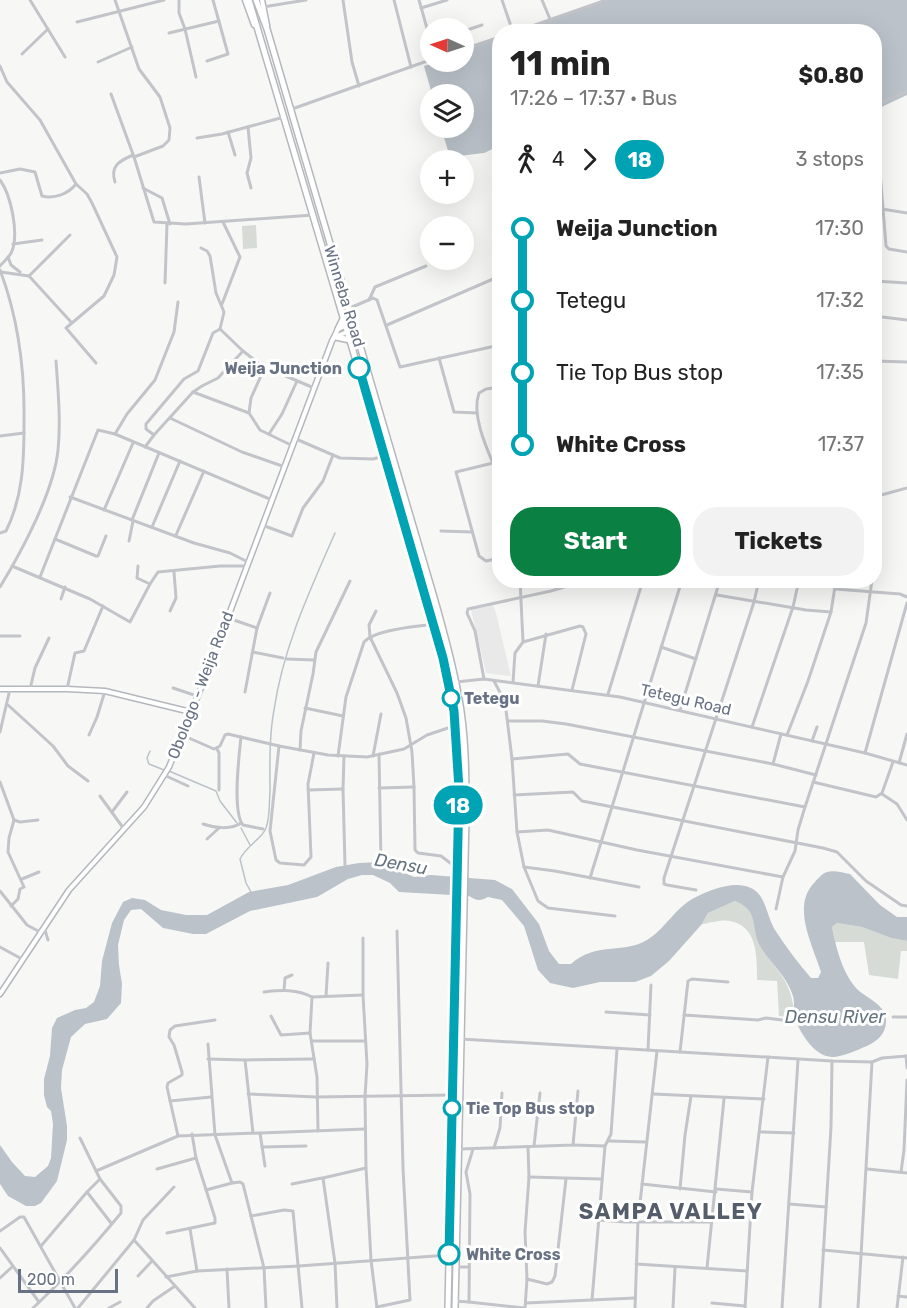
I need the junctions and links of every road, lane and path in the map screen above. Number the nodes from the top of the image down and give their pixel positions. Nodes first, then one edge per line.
1 (30, 0) edge
2 (115, 0) edge
3 (164, 0) edge
4 (179, 0) edge
5 (213, 0) edge
6 (247, 0) edge
7 (256, 0) edge
8 (261, 0) edge
9 (306, 0) edge
10 (343, 0) edge
11 (394, 0) edge
12 (419, 0) edge
13 (447, 0) edge
14 (502, 0) edge
15 (542, 0) edge
16 (606, 0) edge
17 (263, 7) junction
18 (421, 8) junction
19 (118, 11) junction
20 (424, 18) edge
21 (550, 20) junction
22 (219, 21) junction
23 (77, 22) dead end
24 (511, 24) edge
25 (538, 24) edge
26 (483, 25) dead end
27 (474, 28) edge
28 (48, 29) junction
29 (185, 29) junction
30 (267, 29) junction
31 (169, 33) dead end
32 (492, 40) edge
33 (474, 46) edge
34 (132, 47) junction
35 (22, 54) dead end
36 (65, 57) dead end
37 (207, 61) dead end
38 (98, 62) dead end
39 (420, 63) edge
40 (0, 66) edge
41 (411, 66) junction
42 (196, 77) dead end
43 (359, 86) junction
44 (907, 92) edge
45 (111, 94) dead end
46 (882, 102) edge
47 (290, 110) junction
48 (284, 117) junction
49 (248, 127) junction
50 (228, 132) junction
51 (197, 138) dead end
52 (303, 153) junction
53 (235, 155) dead end
54 (133, 156) junction
55 (295, 157) junction
56 (0, 173) edge
57 (199, 177) dead end
58 (0, 180) edge
59 (115, 182) dead end
60 (76, 184) junction
61 (143, 187) junction
62 (251, 188) dead end
63 (882, 209) joint
64 (907, 213) edge
65 (314, 214) junction
66 (223, 222) junction
67 (205, 223) junction
68 (169, 224) junction
69 (70, 235) dead end
70 (42, 240) dead end
71 (13, 244) junction
72 (201, 248) dead end
73 (907, 252) edge
74 (8, 256) junction
75 (420, 268) edge
76 (0, 269) edge
77 (22, 274) junction
78 (29, 276) junction
79 (492, 279) edge
80 (882, 281) edge
81 (165, 283) dead end
82 (907, 283) edge
83 (369, 300) junction
84 (178, 302) dead end
85 (222, 304) junction
86 (349, 309) junction
87 (343, 314) junction
88 (882, 317) edge
89 (907, 320) edge
90 (71, 322) junction
91 (387, 325) junction
92 (354, 326) junction
93 (220, 329) junction
94 (338, 329) junction
95 (347, 329) junction
96 (335, 338) junction
97 (350, 340) junction
98 (492, 347) edge
99 (243, 351) junction
100 (438, 357) junction
101 (56, 361) dead end
102 (882, 361) edge
103 (907, 362) edge
104 (96, 363) dead end
105 (265, 367) junction
106 (297, 381) junction
107 (314, 388) junction
108 (492, 388) edge
109 (194, 392) junction
110 (249, 413) junction
111 (477, 413) junction
112 (170, 418) junction
113 (24, 433) junction
114 (114, 434) junction
115 (269, 434) junction
116 (154, 435) junction
117 (0, 436) edge
118 (296, 439) junction
119 (387, 439) junction
120 (380, 441) junction
121 (133, 443) junction
122 (293, 446) junction
123 (145, 447) junction
124 (159, 453) junction
125 (333, 454) junction
126 (384, 456) junction
127 (492, 460) edge
128 (180, 461) junction
129 (492, 463) edge
130 (285, 467) junction
131 (204, 471) junction
132 (907, 489) edge
133 (882, 495) edge
134 (70, 497) junction
135 (272, 500) junction
136 (104, 510) junction
137 (133, 520) junction
138 (262, 525) junction
139 (152, 526) junction
140 (441, 531) dead end
141 (472, 532) junction
142 (0, 533) edge
143 (176, 535) junction
144 (106, 536) dead end
145 (55, 539) junction
146 (129, 541) dead end
147 (492, 559) edge
148 (247, 564) junction
149 (12, 566) junction
150 (138, 566) dead end
151 (174, 572) junction
152 (40, 577) junction
153 (350, 581) dead end
154 (150, 584) junction
155 (0, 587) edge
156 (65, 587) junction
157 (520, 588) edge
158 (556, 588) edge
159 (641, 588) edge
160 (679, 588) edge
161 (718, 588) edge
162 (757, 588) edge
163 (798, 588) edge
164 (872, 588) edge
165 (835, 589) joint
166 (872, 592) junction
167 (270, 593) dead end
168 (717, 595) junction
169 (521, 597) junction
170 (907, 597) edge
171 (61, 599) dead end
172 (754, 602) junction
173 (907, 603) edge
174 (103, 606) junction
175 (794, 607) junction
176 (170, 611) dead end
177 (376, 611) dead end
178 (831, 612) junction
179 (226, 617) junction
180 (434, 624) junction
181 (257, 628) junction
182 (546, 634) junction
183 (0, 636) edge
184 (20, 636) dead end
185 (370, 637) junction
186 (49, 638) dead end
187 (523, 642) junction
188 (661, 647) junction
189 (253, 652) junction
190 (696, 659) junction
191 (314, 660) junction
192 (484, 679) junction
193 (494, 681) junction
194 (456, 682) junction
195 (513, 682) junction
196 (538, 686) junction
197 (173, 688) dead end
198 (0, 689) edge
199 (10, 689) junction
200 (30, 689) junction
201 (67, 689) junction
202 (572, 690) junction
203 (105, 692) junction
204 (245, 692) dead end
205 (608, 694) junction
206 (196, 696) junction
207 (644, 702) junction
208 (8, 705) junction
209 (305, 708) junction
210 (680, 710) junction
211 (191, 712) junction
212 (381, 714) dead end
213 (344, 716) junction
214 (715, 718) junction
215 (508, 721) junction
216 (455, 726) junction
217 (752, 727) junction
218 (817, 727) dead end
219 (0, 732) edge
220 (781, 734) junction
221 (907, 734) edge
222 (89, 735) dead end
223 (182, 735) junction
224 (787, 735) junction
225 (241, 737) junction
226 (634, 738) junction
227 (812, 741) junction
228 (410, 745) junction
229 (826, 745) junction
230 (279, 746) junction
231 (217, 749) junction
232 (300, 751) junction
233 (705, 751) junction
234 (314, 753) junction
235 (865, 753) junction
236 (379, 754) junction
237 (338, 756) junction
238 (344, 756) junction
239 (373, 756) junction
240 (512, 759) junction
241 (893, 761) junction
242 (898, 763) junction
243 (772, 764) junction
244 (907, 765) edge
245 (623, 773) junction
246 (164, 775) junction
247 (816, 775) junction
248 (88, 781) dead end
249 (0, 782) edge
250 (813, 782) junction
251 (188, 786) dead end
252 (693, 786) junction
253 (414, 787) junction
254 (379, 788) junction
255 (343, 789) junction
256 (219, 790) dead end
257 (308, 790) junction
258 (128, 792) dead end
259 (882, 794) junction
260 (514, 795) junction
261 (100, 796) dead end
262 (613, 807) junction
263 (805, 807) junction
264 (112, 812) junction
265 (14, 820) junction
266 (38, 820) dead end
267 (907, 820) edge
268 (681, 821) junction
269 (241, 823) junction
270 (203, 824) dead end
271 (220, 827) junction
272 (124, 829) junction
273 (264, 829) dead end
274 (517, 832) junction
275 (207, 838) dead end
276 (601, 841) junction
277 (796, 843) junction
278 (670, 856) junction
279 (381, 862) dead end
280 (453, 864) dead end
281 (345, 865) dead end
282 (524, 867) junction
283 (39, 872) dead end
284 (783, 877) junction
285 (590, 878) junction
286 (22, 879) junction
287 (639, 887) dead end
288 (696, 890) dead end
289 (0, 891) edge
290 (11, 906) junction
291 (907, 906) edge
292 (776, 909) dead end
293 (615, 916) dead end
294 (44, 927) junction
295 (397, 931) dead end
296 (40, 932) junction
297 (363, 938) dead end
298 (48, 940) dead end
299 (0, 947) edge
300 (22, 959) junction
301 (328, 963) dead end
302 (292, 975) dead end
303 (728, 982) dead end
304 (651, 985) dead end
305 (284, 990) junction
306 (264, 992) dead end
307 (0, 994) edge
308 (363, 995) junction
309 (326, 996) junction
310 (312, 997) junction
311 (606, 1012) dead end
312 (650, 1015) junction
313 (684, 1015) junction
314 (271, 1016) dead end
315 (893, 1017) dead end
316 (907, 1017) edge
317 (214, 1020) dead end
318 (782, 1020) dead end
319 (310, 1033) junction
320 (461, 1039) junction
321 (312, 1041) junction
322 (365, 1041) junction
323 (208, 1044) dead end
324 (617, 1049) junction
325 (648, 1050) junction
326 (657, 1051) junction
327 (680, 1052) junction
328 (907, 1056) edge
329 (768, 1057) junction
330 (208, 1059) junction
331 (314, 1059) junction
332 (245, 1060) junction
333 (798, 1060) junction
334 (832, 1061) junction
335 (872, 1062) junction
336 (907, 1068) edge
337 (907, 1080) edge
338 (907, 1090) edge
339 (578, 1091) dead end
340 (502, 1093) dead end
341 (540, 1093) dead end
342 (248, 1094) junction
343 (653, 1094) junction
344 (452, 1095) junction
345 (402, 1096) junction
346 (691, 1096) junction
347 (211, 1097) junction
348 (316, 1097) junction
349 (365, 1097) junction
350 (724, 1099) junction
351 (764, 1099) junction
352 (170, 1101) junction
353 (365, 1129) junction
354 (318, 1131) junction
355 (760, 1132) junction
356 (253, 1133) junction
357 (260, 1133) junction
358 (794, 1133) junction
359 (192, 1134) junction
360 (215, 1135) junction
361 (178, 1136) junction
362 (80, 1138) dead end
363 (609, 1141) junction
364 (646, 1142) junction
365 (573, 1145) junction
366 (262, 1146) junction
367 (306, 1146) dead end
368 (534, 1146) junction
369 (605, 1146) junction
370 (528, 1147) junction
371 (494, 1148) junction
372 (458, 1149) junction
373 (473, 1149) junction
374 (196, 1158) junction
375 (265, 1166) dead end
376 (366, 1168) junction
377 (157, 1169) dead end
378 (451, 1169) junction
379 (867, 1169) junction
380 (96, 1171) junction
381 (466, 1172) junction
382 (902, 1172) junction
383 (907, 1173) edge
384 (458, 1175) junction
385 (529, 1177) junction
386 (323, 1178) junction
387 (100, 1179) junction
388 (566, 1179) junction
389 (601, 1179) junction
390 (232, 1183) junction
391 (292, 1184) dead end
392 (642, 1184) junction
393 (174, 1187) dead end
394 (680, 1189) junction
395 (206, 1190) junction
396 (716, 1191) junction
397 (87, 1192) junction
398 (752, 1192) junction
399 (450, 1196) junction
400 (789, 1204) junction
401 (457, 1206) junction
402 (826, 1207) junction
403 (251, 1216) junction
404 (598, 1220) junction
405 (638, 1221) junction
406 (710, 1222) junction
407 (111, 1223) junction
408 (190, 1229) junction
409 (0, 1231) edge
410 (167, 1233) dead end
411 (134, 1240) junction
412 (41, 1246) junction
413 (0, 1248) edge
414 (823, 1250) junction
415 (862, 1253) junction
416 (449, 1254) junction
417 (408, 1257) junction
418 (905, 1258) edge
419 (371, 1260) junction
420 (152, 1261) junction
421 (335, 1263) junction
422 (636, 1264) junction
423 (299, 1266) junction
424 (13, 1267) junction
425 (456, 1267) junction
426 (675, 1267) junction
427 (264, 1268) junction
428 (469, 1268) junction
429 (707, 1268) junction
430 (227, 1269) junction
431 (197, 1271) junction
432 (747, 1271) junction
433 (138, 1276) dead end
434 (166, 1277) junction
435 (0, 1278) edge
436 (527, 1279) junction
437 (61, 1282) junction
438 (175, 1286) junction
439 (898, 1296) junction
440 (907, 1297) edge
441 (635, 1298) junction
442 (592, 1300) junction
443 (39, 1302) junction
444 (120, 1302) dead end
445 (469, 1302) junction
446 (526, 1303) junction
447 (712, 1303) dead end
448 (455, 1305) edge
449 (745, 1307) edge
450 (33, 1308) edge
451 (76, 1308) edge
452 (109, 1308) edge
453 (147, 1308) edge
454 (195, 1308) edge
455 (230, 1308) edge
456 (266, 1308) edge
457 (302, 1308) edge
458 (337, 1308) edge
459 (377, 1308) edge
460 (448, 1308) edge
461 (525, 1308) edge
462 (635, 1308) edge
463 (673, 1308) edge
464 (782, 1308) edge
465 (820, 1308) edge
466 (858, 1308) edge
467 (897, 1308) edge

1 - 28 street
2 - 19 street
3 - 19 street
4 - 29 street
5 - 22 street
6 - 48 highway, Winneba Road
7 - 30 highway, Winneba Road
8 - 17 street
9 - 17 street
10 - 43 street
11 - 41 street
12 - 18 street
13 - 18 street
14 - 24 street
15 - 21 street
16 - 21 street
17 - 30 street
18 - 20 street
19 - 23 street
19 - 34 street
21 - 25 street
22 - 29 street
22 - 37 street
26 - 27 street
28 - 35 street
28 - 36 street
29 - 31 street
29 - 42 street
30 - 47 highway, Winneba Road
32 - 33 street
34 - 38 street
34 - 54 street
39 - 41 street
40 - 60 street
41 - 43 street
43 - 47 street
44 - 46 street
45 - 54 street
47 - 52 highway, Winneba Road
48 - 49 street
48 - 55 highway, Winneba Road
49 - 50 street
49 - 62 street
50 - 51 street
50 - 53 street
52 - 55 highway
52 - 86 highway, Winneba Road
54 - 59 street
54 - 61 street
55 - 65 highway, Winneba Road
56 - 60 street
57 - 67 street
58 - 71 street
60 - 90 street
61 - 68 street
61 - 68 street
63 - 64 street
63 - 73 street
65 - 66 street
65 - 87 highway, Winneba Road
66 - 67 street
66 - 85 street
67 - 68 street
68 - 81 street
69 - 78 street
70 - 71 street
71 - 74 street
72 - 85 street
74 - 76 street
74 - 77 street
75 - 83 street
76 - 77 street
76 - 113 street
77 - 78 street
78 - 90 street
79 - 91 street
80 - 82 street
83 - 86 street
83 - 91 street
84 - 114 street
85 - 93 street
86 - 92 highway, Winneba Road
87 - 94 highway
87 - 95 highway, Winneba Road
88 - 89 street
90 - 104 street
91 - 100 street
92 - 95 street
92 - 119 highway, Winneba Road
93 - 99 street
93 - 116 street
94 - 95 street
94 - 96 street, Obologo - Weija Road
95 - 96 street
95 - 97 highway, Winneba Road
96 - 97 highway
96 - 107 street, Obologo - Weija Road
97 - 120 highway, Winneba Road
98 - 100 street
99 - 105 street
99 - 109 street
100 - 111 street
101 - 149 street
102 - 103 street
105 - 106 street
105 - 110 street
106 - 107 street
106 - 115 street
107 - 118 street, Obologo - Weija Road
108 - 111 street
109 - 110 street
109 - 112 street
110 - 115 street
111 - 127 street
112 - 116 street
112 - 130 street
113 - 117 street
113 - 142 street
114 - 121 street
114 - 134 street
115 - 122 street
116 - 123 street
118 - 122 street, Obologo - Weija Road
118 - 125 street
119 - 120 highway
119 - 194 highway, Winneba Road
120 - 126 highway, Winneba Road
121 - 123 street
121 - 136 street
122 - 130 street, Obologo - Weija Road
123 - 124 street
124 - 128 street
124 - 137 street
125 - 126 street
125 - 138 street
126 - 180 highway, Winneba Road
128 - 131 street
128 - 139 street
129 - 141 street
130 - 135 street, Obologo - Weija Road
131 - 135 street
131 - 143 street
132 - 133 street
134 - 136 street
134 - 145 street
135 - 138 street, Obologo - Weija Road
136 - 137 street
137 - 139 street
137 - 146 street
138 - 148 street, Obologo - Weija Road
139 - 143 street
140 - 141 street
141 - 147 street
143 - 148 street
144 - 145 street
145 - 152 street
148 - 151 street
148 - 179 street, Obologo - Weija Road
149 - 152 street
149 - 155 street
150 - 154 street
151 - 154 street
151 - 176 street
152 - 156 street
153 - 191 street
154 - 174 street
156 - 171 street
156 - 174 street
157 - 169 street
158 - 169 street
159 - 205 street
160 - 188 street
161 - 168 street
162 - 172 street
163 - 175 street
164 - 166 street
165 - 166 street
165 - 178 street
166 - 170 street
166 - 229 street
167 - 181 street
168 - 172 street
168 - 190 street
169 - 187 street
169 - 192 street
172 - 175 street
172 - 214 street
173 - 235 street
174 - 201 street
175 - 178 street
175 - 217 street
177 - 185 street
178 - 224 street
179 - 181 street
179 - 206 street, Obologo - Weija Road
180 - 185 street
180 - 216 highway, Winneba Road
181 - 189 street
182 - 187 street
182 - 196 street
182 - 202 street
183 - 184 street
185 - 213 street
185 - 228 street
186 - 200 street
187 - 195 street
188 - 190 street
188 - 207 street
189 - 191 street
189 - 204 street
190 - 210 street
191 - 209 street
192 - 193 street, Tetegu Road
192 - 194 street, Tetegu Road
193 - 195 street, Tetegu Road
193 - 215 street
194 - 320 highway, Winneba Road
195 - 196 street, Tetegu Road
196 - 202 street, Tetegu Road
197 - 206 street
198 - 199 street
199 - 200 street
199 - 208 street
200 - 201 street
201 - 203 street
202 - 205 street, Tetegu Road
203 - 211 street
203 - 222 street
205 - 207 street, Tetegu Road
206 - 211 street, Obologo - Weija Road
207 - 210 street, Tetegu Road
207 - 226 street
208 - 219 street
208 - 248 street
209 - 213 street
209 - 232 street
210 - 214 street, Tetegu Road
211 - 223 street, Obologo - Weija Road
212 - 239 street
213 - 237 street
214 - 217 street, Tetegu Road
214 - 233 street
215 - 226 street
215 - 240 street
216 - 228 street
216 - 344 highway, Winneba Road
217 - 220 street, Tetegu Road
218 - 227 street
220 - 224 street, Tetegu Road
220 - 243 street
221 - 242 street
223 - 231 street
223 - 246 street, Obologo - Weija Road
224 - 227 street, Tetegu Road
225 - 230 street
225 - 231 street
225 - 269 street
226 - 233 street
226 - 245 street
227 - 229 street, Tetegu Road
228 - 236 street
228 - 253 street
229 - 235 street, Tetegu Road
229 - 247 street
230 - 232 street
230 - 257 street
231 - 256 street
232 - 234 street
233 - 243 street
233 - 252 street
234 - 237 street
234 - 257 street
235 - 241 street, Tetegu Road
236 - 239 street
236 - 254 street
237 - 238 street
238 - 239 street
238 - 255 street
240 - 245 street
240 - 260 street
241 - 242 street, Tetegu Road
241 - 259 street
242 - 244 street, Tetegu Road
243 - 247 street
245 - 252 street
245 - 262 street
246 - 251 street
246 - 272 street, Obologo - Weija Road
247 - 250 street
249 - 265 street
250 - 259 street
250 - 263 street
252 - 263 street
252 - 268 street
253 - 254 street
253 - 280 street
254 - 279 street
255 - 257 street
255 - 281 street
258 - 264 street
259 - 267 street
260 - 262 street
260 - 274 street
261 - 264 street
262 - 268 street
262 - 276 street
263 - 277 street
264 - 272 street
265 - 266 street
265 - 286 street
268 - 277 street
268 - 278 street
269 - 271 street
269 - 273 street
270 - 271 street
271 - 275 street
272 - 294 street, Obologo - Weija Road
274 - 276 street
274 - 282 street
276 - 278 street
276 - 285 street
277 - 284 street
277 - 291 street
278 - 284 street
278 - 288 street
282 - 285 street
282 - 293 street
283 - 286 street
284 - 292 street
285 - 287 street
286 - 290 street
289 - 290 street
290 - 296 street
294 - 296 street, Obologo - Weija Road
294 - 298 street
295 - 345 street
296 - 300 street, Obologo - Weija Road
297 - 308 street
299 - 300 street
300 - 307 street, Obologo - Weija Road
301 - 309 street
302 - 305 street
303 - 313 street
304 - 312 street
305 - 306 street
305 - 310 street
308 - 309 street
308 - 322 street
309 - 310 street
310 - 319 street
311 - 312 street
312 - 325 street
313 - 318 street
313 - 327 street
314 - 319 street
315 - 316 street
317 - 352 street
319 - 321 street
320 - 324 street
320 - 372 highway, Winneba Road
321 - 322 street
321 - 331 street
322 - 349 street
323 - 330 street
324 - 325 street
324 - 363 street
325 - 326 street
326 - 327 street
326 - 343 street
327 - 329 street
328 - 335 street
328 - 336 street
329 - 333 street
329 - 351 street
330 - 332 street
330 - 347 street
331 - 332 street
331 - 348 street
332 - 342 street
333 - 334 street
333 - 358 street
334 - 335 street
334 - 402 street
335 - 379 street
337 - 338 street
338 - 382 street
339 - 365 street
340 - 371 street
341 - 368 street
342 - 348 street
342 - 356 street
343 - 346 street
343 - 364 street
344 - 345 street
344 - 378 highway, Winneba Road
345 - 349 street
345 - 417 street
346 - 350 street
346 - 394 street
347 - 352 street
347 - 360 street
348 - 349 street
348 - 354 street
349 - 353 street
350 - 351 street
350 - 396 street
351 - 355 street
352 - 361 street
353 - 354 street
353 - 376 street
354 - 357 street
355 - 358 street
355 - 398 street
356 - 357 street
356 - 360 street
357 - 366 street
358 - 400 street
359 - 360 street
359 - 361 street
359 - 374 street
360 - 390 street
361 - 380 street
362 - 380 street
363 - 364 street
363 - 369 street
364 - 392 street
365 - 368 street
365 - 369 street
366 - 367 street
366 - 375 street
368 - 370 street
369 - 389 street
370 - 371 street
370 - 385 street
371 - 373 street
372 - 373 street
372 - 384 highway, Winneba Road
373 - 381 street
374 - 377 street
374 - 395 street
376 - 386 street
376 - 419 street
378 - 384 highway
378 - 399 highway, Winneba Road
379 - 382 street
379 - 415 street
380 - 387 street
381 - 384 street
381 - 428 street
382 - 383 street
384 - 401 highway, Winneba Road
385 - 388 street
385 - 436 street
386 - 391 street
386 - 421 street
387 - 397 street
387 - 407 street
388 - 389 street
388 - 436 street
389 - 404 street
390 - 395 street
390 - 403 street
392 - 394 street
392 - 405 street
393 - 411 street
394 - 396 street
395 - 408 street
396 - 398 street
396 - 406 street
397 - 407 street
397 - 412 street
398 - 432 street
399 - 401 highway
399 - 416 highway, Winneba Road
400 - 402 street
400 - 464 street
401 - 425 highway, Winneba Road
402 - 414 street
403 - 423 street
403 - 427 street
404 - 405 street
404 - 442 street
405 - 406 street
405 - 422 street
406 - 429 street
407 - 437 street
408 - 410 street
408 - 431 street
409 - 412 street
411 - 420 street
411 - 451 street
412 - 437 street
413 - 424 street
414 - 415 street
414 - 465 street
415 - 418 street
415 - 466 street
416 - 417 street
416 - 460 highway, Winneba Road
417 - 419 street
417 - 459 street
418 - 439 street
419 - 421 street
419 - 459 street
420 - 433 street
420 - 434 street
421 - 423 street
421 - 458 street
422 - 426 street
422 - 441 street
423 - 427 street
423 - 457 street
424 - 435 street
424 - 443 street
425 - 428 street
425 - 448 highway, Winneba Road
426 - 429 street
426 - 463 street
427 - 430 street
427 - 456 street
428 - 445 street
429 - 432 street
430 - 431 street
430 - 455 street
431 - 434 street
432 - 449 street
434 - 438 street
436 - 446 street
437 - 443 street
437 - 451 street
438 - 453 street
438 - 454 street
439 - 440 street
439 - 467 street
441 - 442 street
441 - 462 street
442 - 446 street
443 - 450 street
444 - 452 street
445 - 448 street
445 - 461 street
446 - 461 street
447 - 449 street

